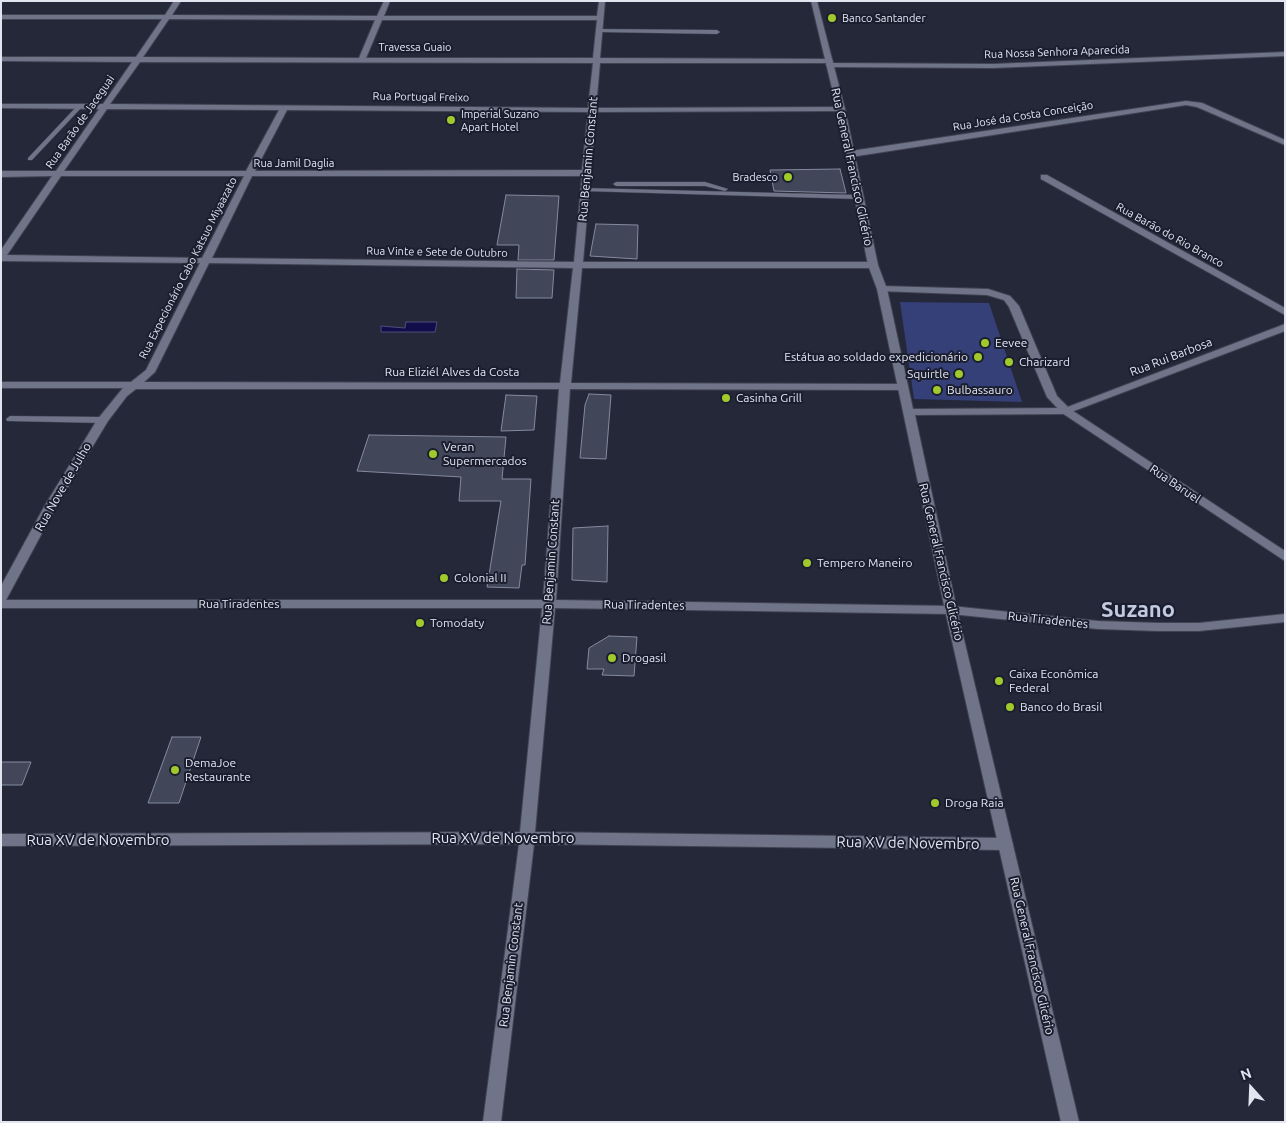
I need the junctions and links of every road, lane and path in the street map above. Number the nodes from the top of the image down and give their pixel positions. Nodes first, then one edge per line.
1 (178, 1) edge
2 (387, 1) edge
3 (602, 1) edge
4 (814, 1) edge
5 (1, 17) edge
6 (167, 17) junction
7 (380, 17) junction
8 (599, 18) junction
9 (599, 31) junction
10 (717, 32) dead end
11 (1285, 54) edge
12 (362, 58) junction
13 (596, 58) junction
14 (1, 59) edge
15 (138, 59) junction
16 (829, 63) junction
17 (1, 106) edge
18 (79, 107) junction
19 (104, 107) junction
20 (286, 107) junction
21 (841, 109) junction
22 (592, 110) junction
23 (1283, 141) edge
24 (851, 154) junction
25 (30, 160) dead end
26 (587, 173) junction
27 (1, 174) edge
28 (57, 174) junction
29 (249, 174) junction
30 (1044, 177) dead end
31 (584, 190) junction
32 (858, 197) junction
33 (1, 257) edge
34 (205, 261) junction
35 (578, 265) junction
36 (873, 265) junction
37 (882, 289) junction
38 (1285, 312) edge
39 (1285, 327) edge
40 (136, 384) junction
41 (1, 385) edge
42 (565, 387) junction
43 (902, 387) junction
44 (1066, 411) junction
45 (907, 412) junction
46 (10, 419) dead end
47 (103, 420) junction
48 (1285, 558) edge
49 (1, 598) edge
50 (1, 604) edge
51 (548, 604) junction
52 (951, 610) junction
53 (1285, 618) edge
54 (527, 838) junction
55 (1, 840) edge
56 (1006, 844) junction
57 (492, 1122) edge
58 (1070, 1122) edge

1 - 6 street, Rua Barão de Jaceguai
2 - 7 street
3 - 8 street, Rua Benjamin Constant
4 - 16 street, Rua General Francisco Glicério
5 - 6 street
6 - 7 street
6 - 15 street, Rua Barão de Jaceguai
7 - 8 street
7 - 12 street
8 - 9 street, Rua Benjamin Constant
9 - 10 lane
9 - 13 street, Rua Benjamin Constant
11 - 16 street, Rua Nossa Senhora Aparecida
12 - 13 street, Travessa Guaio
12 - 15 street, Travessa Guaio
13 - 16 street, Travessa Guaio
13 - 22 street, Rua Benjamin Constant
14 - 15 street, Travessa Guaio
15 - 19 street, Rua Barão de Jaceguai
16 - 21 street, Rua General Francisco Glicério
17 - 18 street, Rua Portugal Freixo
18 - 19 street, Rua Portugal Freixo
18 - 25 lane
19 - 20 street, Rua Portugal Freixo
19 - 28 street, Rua Barão de Jaceguai
20 - 22 street, Rua Portugal Freixo
20 - 29 street, Rua Expecionário Cabo Katsuo Miyaazato
21 - 22 street, Rua Portugal Freixo
21 - 24 street, Rua General Francisco Glicério
22 - 26 street, Rua Benjamin Constant
23 - 24 street, Rua José da Costa Conceição
24 - 32 street, Rua General Francisco Glicério
26 - 29 street, Rua Jamil Daglia
26 - 31 street, Rua Benjamin Constant
27 - 28 street, Rua Jamil Daglia
28 - 29 street, Rua Jamil Daglia
28 - 33 street, Rua Barão de Jaceguai
29 - 34 street, Rua Expecionário Cabo Katsuo Miyaazato
30 - 38 street, Rua Barão do Rio Branco
31 - 32 lane
31 - 35 street, Rua Benjamin Constant
32 - 36 street, Rua General Francisco Glicério
33 - 34 street, Rua Vinte e Sete de Outubro
34 - 35 street, Rua Vinte e Sete de Outubro
34 - 40 street, Rua Expecionário Cabo Katsuo Miyaazato
35 - 36 street, Rua Vinte e Sete de Outubro
35 - 42 street, Rua Benjamin Constant
36 - 37 street, Rua General Francisco Glicério
37 - 43 street, Rua General Francisco Glicério
37 - 44 street, Rua Baruel
39 - 44 street, Rua Rui Barbosa
40 - 41 street, Rua Eliziél Alves da Costa
40 - 42 street, Rua Eliziél Alves da Costa
40 - 47 street, Rua Nove de Julho
42 - 43 street, Rua Eliziél Alves da Costa
42 - 51 street, Rua Benjamin Constant
43 - 45 street, Rua General Francisco Glicério
44 - 45 street
44 - 48 street, Rua Baruel
45 - 52 street, Rua General Francisco Glicério
46 - 47 lane
47 - 49 street, Rua Nove de Julho
50 - 51 street, Rua Tiradentes
51 - 52 street, Rua Tiradentes
51 - 54 street, Rua Benjamin Constant
52 - 53 street, Rua Tiradentes
52 - 56 street, Rua General Francisco Glicério
54 - 55 street, Rua XV de Novembro
54 - 56 street, Rua XV de Novembro
54 - 57 street, Rua Benjamin Constant
56 - 58 street, Rua General Francisco Glicério

